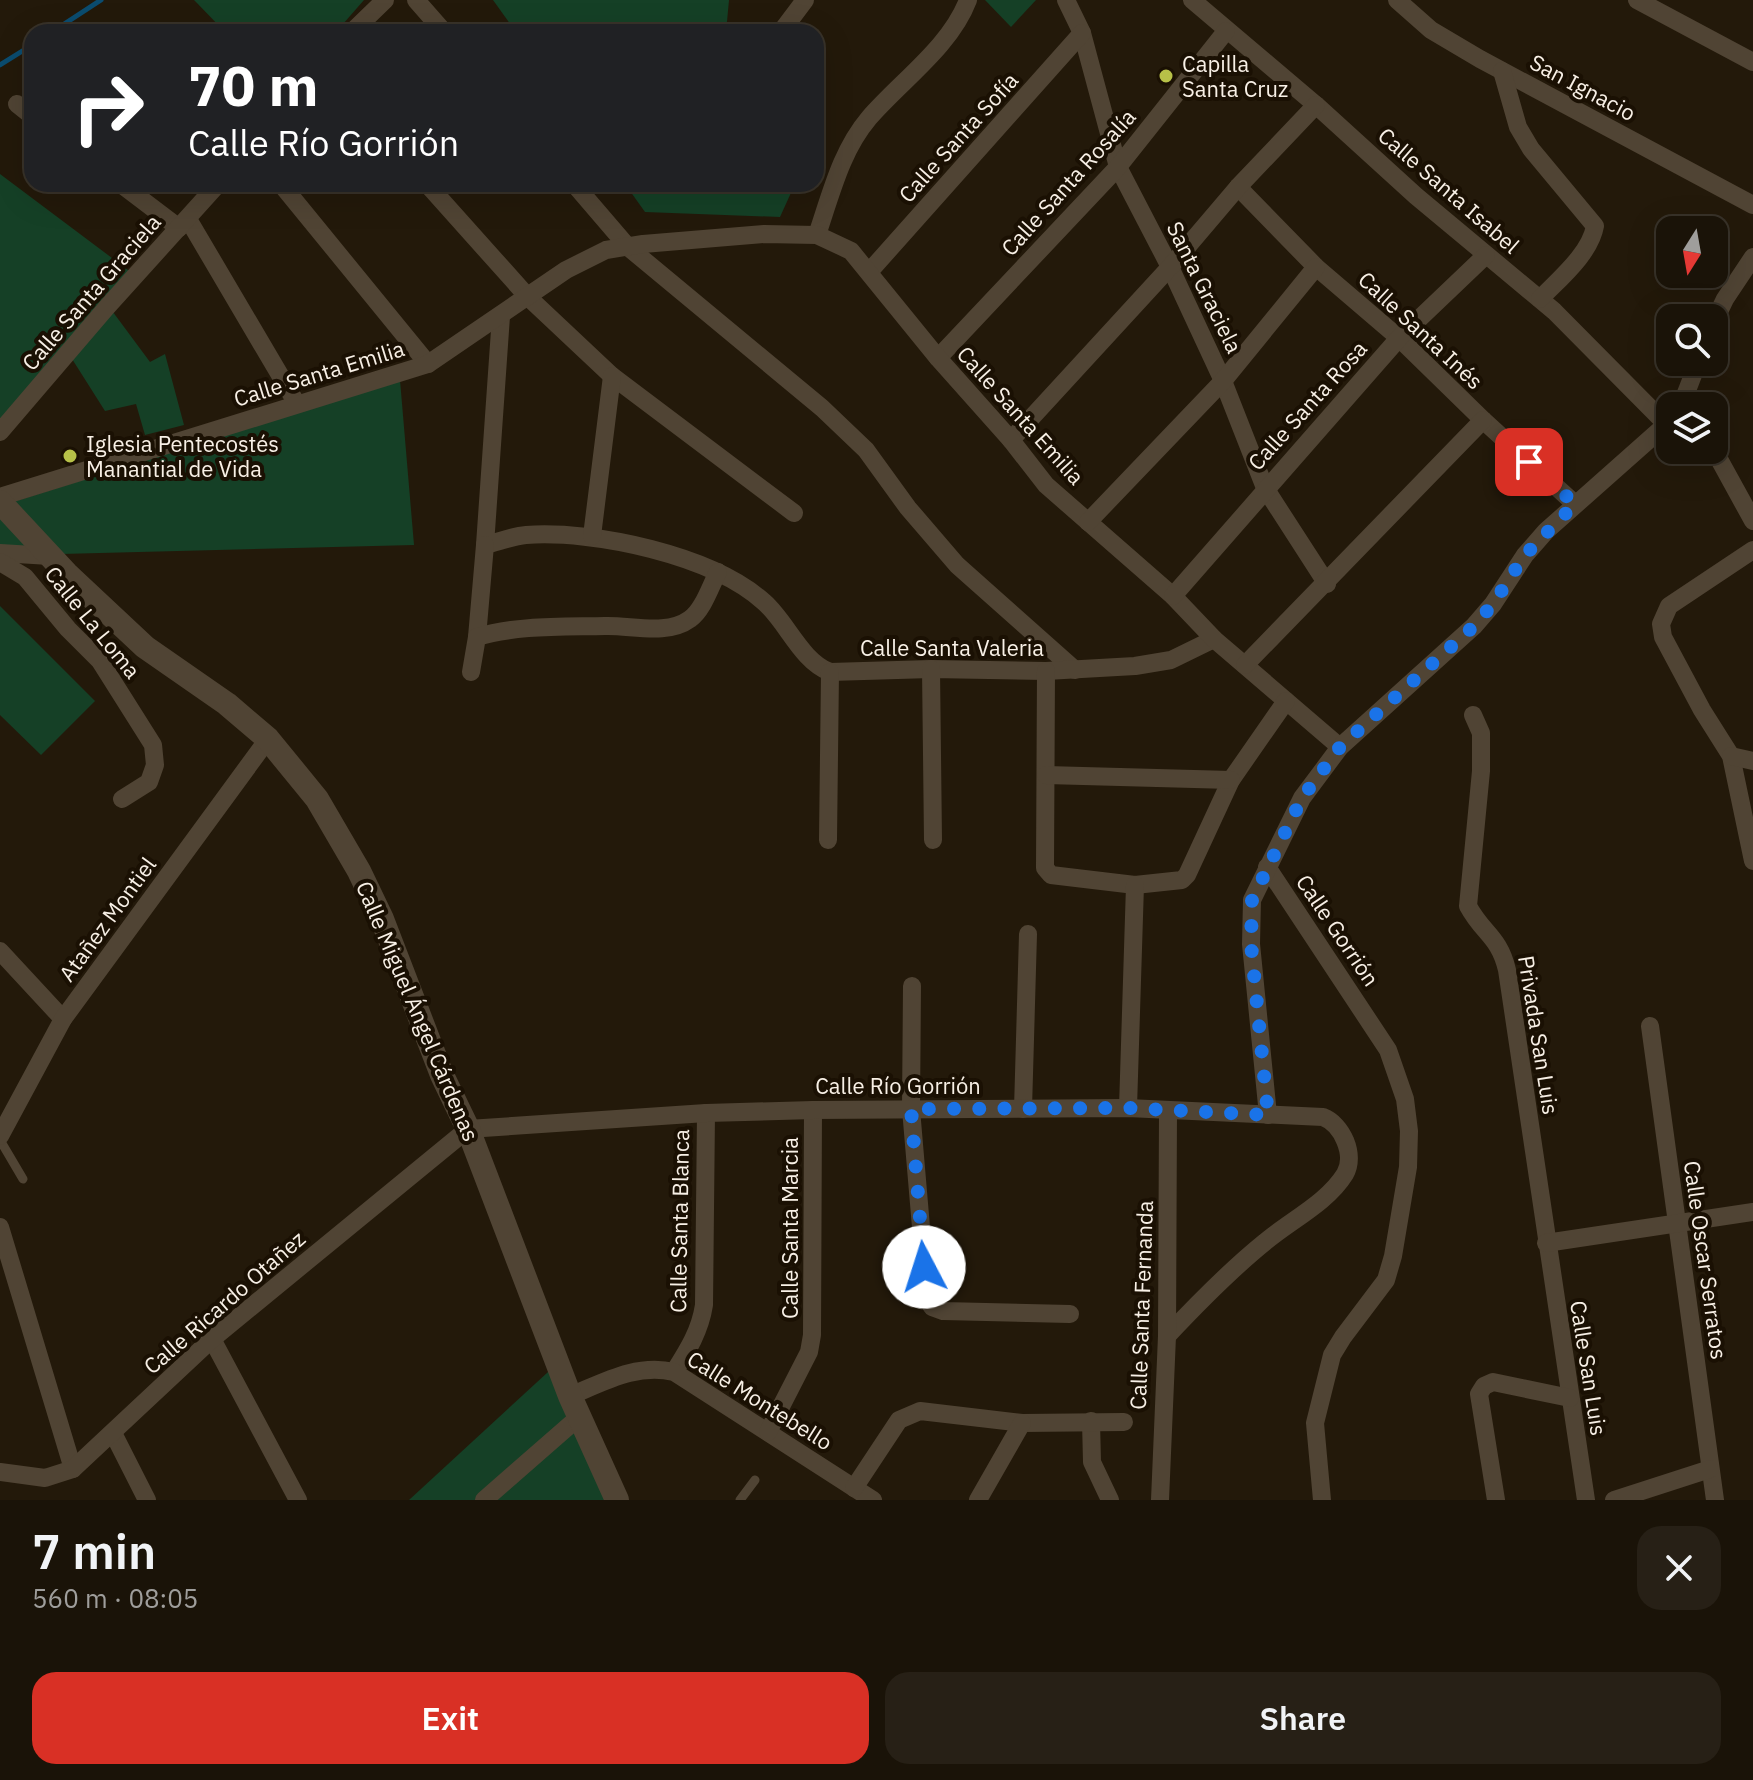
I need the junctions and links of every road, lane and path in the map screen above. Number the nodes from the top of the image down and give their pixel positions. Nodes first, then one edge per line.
1 (385, 0) edge
2 (416, 0) edge
3 (805, 0) edge
4 (968, 0) edge
5 (1066, 0) edge
6 (1192, 0) edge
7 (1397, 0) edge
8 (1637, 0) edge
9 (360, 24) edge
10 (437, 24) edge
11 (787, 24) edge
12 (1226, 31) junction
13 (1082, 33) junction
14 (1753, 62) edge
15 (1502, 71) junction
16 (1316, 105) junction
17 (1118, 167) junction
18 (1238, 187) junction
19 (133, 192) edge
20 (211, 192) edge
21 (288, 192) edge
22 (434, 192) edge
23 (581, 192) edge
24 (1753, 205) edge
25 (183, 224) junction
26 (817, 235) junction
27 (628, 247) junction
28 (1486, 255) junction
29 (1753, 257) edge
30 (1170, 267) junction
31 (1316, 267) junction
32 (869, 272) junction
33 (528, 297) junction
34 (1540, 299) junction
35 (1725, 304) edge
36 (501, 316) junction
37 (1399, 338) junction
38 (938, 358) junction
39 (428, 364) junction
40 (612, 376) junction
41 (1223, 381) junction
42 (297, 404) junction
43 (1656, 411) edge
44 (1483, 420) junction
45 (0, 432) edge
46 (1656, 433) edge
47 (1011, 440) junction
48 (1722, 464) edge
49 (1265, 488) junction
50 (1575, 504) junction
51 (3, 510) edge
52 (794, 513) dead end
53 (1753, 521) edge
54 (1088, 522) junction
55 (592, 536) junction
56 (485, 545) junction
57 (1753, 550) edge
58 (0, 553) edge
59 (50, 556) junction
60 (0, 562) edge
61 (718, 572) junction
62 (1327, 584) junction
63 (1173, 596) junction
64 (477, 637) junction
65 (1214, 639) junction
66 (1245, 665) junction
67 (931, 669) junction
68 (1075, 670) junction
69 (1046, 671) junction
70 (471, 672) dead end
71 (830, 672) junction
72 (1286, 701) junction
73 (1473, 715) dead end
74 (268, 739) junction
75 (1340, 747) junction
76 (1731, 756) junction
77 (1753, 761) edge
78 (1046, 775) junction
79 (1231, 780) junction
80 (122, 799) dead end
81 (828, 840) dead end
82 (933, 840) dead end
83 (1753, 861) edge
84 (1267, 867) junction
85 (1135, 885) junction
86 (1028, 934) dead end
87 (0, 951) edge
88 (912, 986) dead end
89 (63, 1019) junction
90 (1650, 1026) dead end
91 (8, 1102) edge
92 (1128, 1108) junction
93 (911, 1109) junction
94 (1023, 1109) junction
95 (813, 1110) junction
96 (1168, 1112) junction
97 (706, 1113) junction
98 (1268, 1115) junction
99 (468, 1129) junction
100 (0, 1138) edge
101 (23, 1179) dead end
102 (1753, 1212) edge
103 (1676, 1223) junction
104 (0, 1227) edge
105 (1546, 1243) junction
106 (1070, 1314) dead end
107 (1167, 1336) junction
108 (212, 1339) junction
109 (674, 1372) junction
110 (1570, 1398) junction
111 (574, 1406) junction
112 (1091, 1421) junction
113 (1124, 1422) dead end
114 (1022, 1423) junction
115 (768, 1432) junction
116 (113, 1433) junction
117 (73, 1469) junction
118 (1710, 1469) junction
119 (0, 1472) edge
120 (755, 1480) dead end
121 (854, 1488) junction
122 (147, 1500) edge
123 (298, 1500) edge
124 (484, 1500) edge
125 (617, 1500) edge
126 (740, 1500) edge
127 (873, 1500) edge
128 (978, 1500) edge
129 (1110, 1500) edge
130 (1160, 1500) edge
131 (1322, 1500) edge
132 (1496, 1500) edge
133 (1586, 1500) edge
134 (1614, 1500) edge
135 (1715, 1500) edge

1 - 9 street
2 - 10 street
3 - 11 street
4 - 26 street
5 - 13 street, Santa Graciela
6 - 12 street, Calle Santa Isabel
7 - 15 street, San Ignacio
8 - 14 street
12 - 16 street, Calle Santa Isabel
12 - 17 street, Calle Santa Rosalía
13 - 17 street, Santa Graciela
13 - 32 street, Calle Santa Sofía
15 - 24 street, San Ignacio
15 - 34 street
16 - 18 street
16 - 28 street, Calle Santa Isabel
17 - 30 street, Santa Graciela
17 - 38 street, Calle Santa Rosalía
18 - 30 street
18 - 31 street, Calle Santa Inés
19 - 25 street
20 - 25 street, Calle Santa Graciela
21 - 39 street
22 - 33 street
23 - 27 street
25 - 42 street
25 - 45 street, Calle Santa Graciela
26 - 27 street, Calle Santa Emilia
26 - 32 street, Calle Santa Emilia
27 - 33 street, Calle Santa Emilia
27 - 68 street
28 - 34 street, Calle Santa Isabel
28 - 37 street, Calle Santa Rosa
29 - 35 street
30 - 41 street, Santa Graciela
30 - 47 street
31 - 37 street, Calle Santa Inés
31 - 41 street
32 - 38 street, Calle Santa Emilia
33 - 36 street, Calle Santa Emilia
33 - 40 street
34 - 43 street, Calle Santa Isabel
36 - 39 street, Calle Santa Emilia
36 - 56 street
37 - 44 street, Calle Santa Inés
37 - 49 street, Calle Santa Rosa
38 - 47 street, Calle Santa Emilia
39 - 42 street, Calle Santa Emilia
40 - 52 street
40 - 55 street
41 - 49 street, Santa Graciela
41 - 54 street
42 - 51 street, Calle Santa Emilia
44 - 50 street, Calle Santa Inés
44 - 62 street
46 - 50 street, Calle Gorrión
47 - 54 street, Calle Santa Emilia
48 - 53 street
49 - 62 street, Santa Graciela
49 - 63 street, Calle Santa Rosa
50 - 75 street, Calle Gorrión
51 - 59 street, Calle Miguel Ángel Cárdenas
54 - 63 street, Calle Santa Emilia
55 - 56 street
55 - 61 street
56 - 64 street
57 - 76 street
58 - 59 street
59 - 74 street, Calle Miguel Ángel Cárdenas
60 - 80 street, Calle La Loma
61 - 64 street
61 - 71 street
62 - 66 street
63 - 65 street, Calle Santa Emilia
64 - 70 street
65 - 66 street, Calle Santa Emilia
65 - 68 street, Calle Santa Valeria
66 - 72 street, Calle Santa Emilia
67 - 69 street, Calle Santa Valeria
67 - 71 street, Calle Santa Valeria
67 - 82 street
68 - 69 street, Calle Santa Valeria
69 - 78 street
71 - 81 street
72 - 75 street, Calle Santa Emilia
72 - 79 street
73 - 105 street, Privada San Luis
74 - 89 street, Atañez Montiel
74 - 99 street, Calle Miguel Ángel Cárdenas
75 - 84 street, Calle Gorrión
76 - 77 street
76 - 83 street
78 - 79 street
78 - 85 street
79 - 85 street
84 - 98 street
84 - 131 street, Calle Gorrión
85 - 92 street
86 - 94 street
87 - 89 street
88 - 93 street
89 - 91 street, Atañez Montiel
90 - 103 street, Calle Oscar Serratos
91 - 100 street, Atañez Montiel
92 - 94 street, Calle Río Gorrión
92 - 96 street, Calle Río Gorrión
93 - 94 street, Calle Río Gorrión
93 - 95 street, Calle Río Gorrión
93 - 106 street
95 - 97 street, Calle Río Gorrión
95 - 115 street, Calle Santa Marcia
96 - 98 street, Calle Río Gorrión
96 - 107 street, Calle Santa Fernanda
97 - 99 street, Calle Río Gorrión
97 - 109 street, Calle Santa Blanca
98 - 107 street, Calle Río Gorrión
99 - 108 street, Calle Ricardo Otañez
99 - 111 street, Calle Miguel Ángel Cárdenas
100 - 101 lane
102 - 103 street
103 - 105 street
103 - 118 street, Calle Oscar Serratos
104 - 117 street
105 - 110 street, Calle San Luis
107 - 130 street, Calle Santa Fernanda
108 - 116 street, Calle Ricardo Otañez
108 - 123 street
109 - 111 street, Calle Montebello
109 - 115 street, Calle Montebello
110 - 132 street
110 - 133 street, Calle San Luis
111 - 124 street, Calle Montebello
111 - 125 street, Calle Miguel Ángel Cárdenas
112 - 113 street
112 - 114 street
112 - 129 street
114 - 121 street
114 - 128 street
115 - 121 street, Calle Montebello
116 - 117 street, Calle Ricardo Otañez
116 - 122 street
117 - 119 street
118 - 134 street
118 - 135 street, Calle Oscar Serratos
120 - 126 lane
121 - 127 street, Calle Montebello

